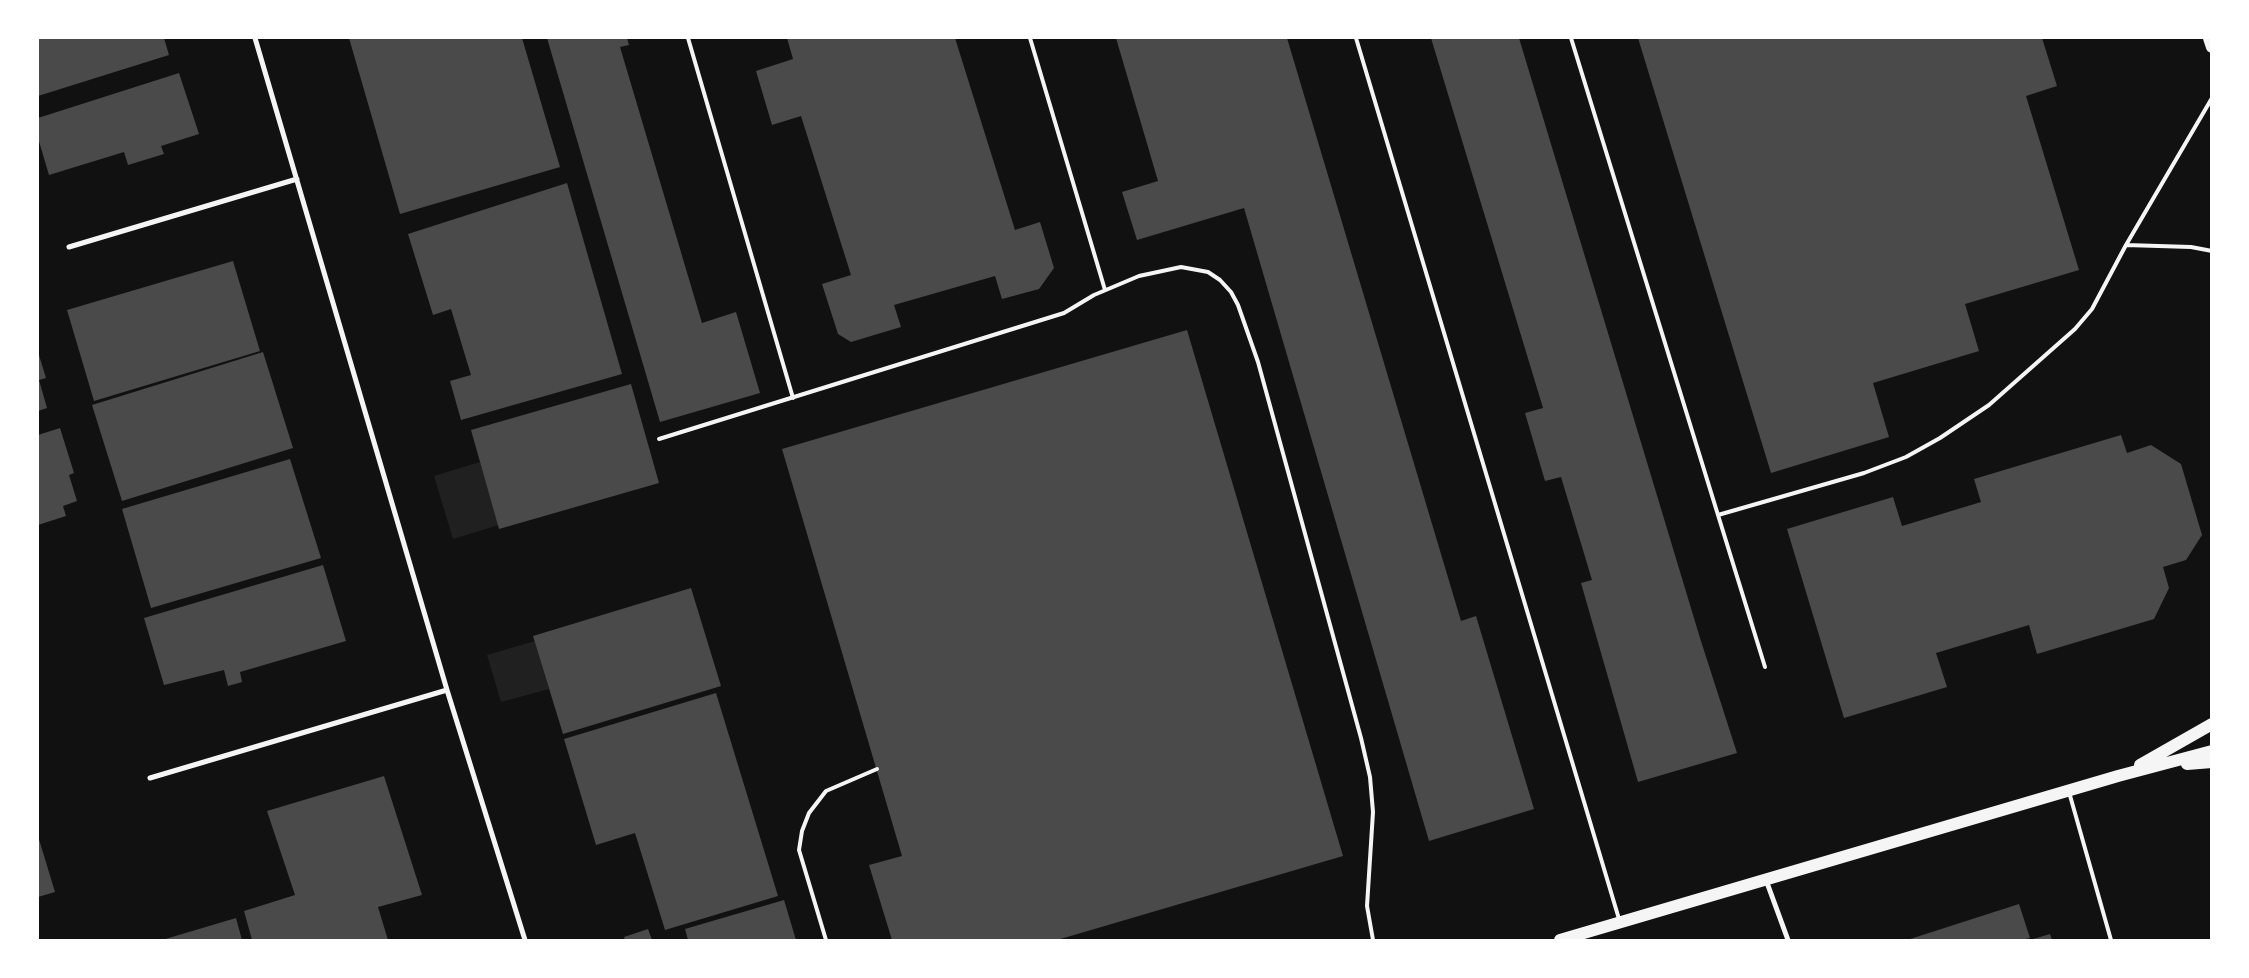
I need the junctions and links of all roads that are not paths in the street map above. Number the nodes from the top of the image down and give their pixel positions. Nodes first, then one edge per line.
1 (255, 38) edge
2 (688, 38) edge
3 (1030, 38) edge
4 (1356, 38) edge
5 (1571, 38) edge
6 (2209, 38) edge
7 (2212, 47) edge
8 (2212, 98) edge
9 (297, 179) junction
10 (2126, 245) junction
11 (69, 247) dead end
12 (2212, 251) edge
13 (1105, 290) junction
14 (793, 398) junction
15 (659, 439) dead end
16 (1718, 515) junction
17 (1765, 666) dead end
18 (447, 690) junction
19 (2212, 724) edge
20 (2212, 751) edge
21 (2212, 762) edge
22 (877, 769) dead end
23 (2118, 776) junction
24 (150, 778) dead end
25 (2069, 790) junction
26 (1766, 879) junction
27 (1620, 922) junction
28 (525, 940) edge
29 (826, 940) edge
30 (1373, 940) edge
31 (1560, 940) edge
32 (1788, 940) edge
33 (2111, 940) edge

1 - 9 street
2 - 14 lane
3 - 13 lane
4 - 27 lane
5 - 16 lane
6 - 7 main road
8 - 10 lane
9 - 11 street
9 - 18 street
10 - 12 lane
10 - 16 lane
13 - 14 lane
13 - 30 lane
14 - 15 lane
16 - 17 lane
18 - 24 street
18 - 28 street
19 - 23 main road
20 - 23 main road
21 - 23 main road
22 - 29 lane
23 - 25 main road
25 - 26 main road
25 - 33 lane
26 - 27 main road
26 - 32 street
27 - 31 main road

